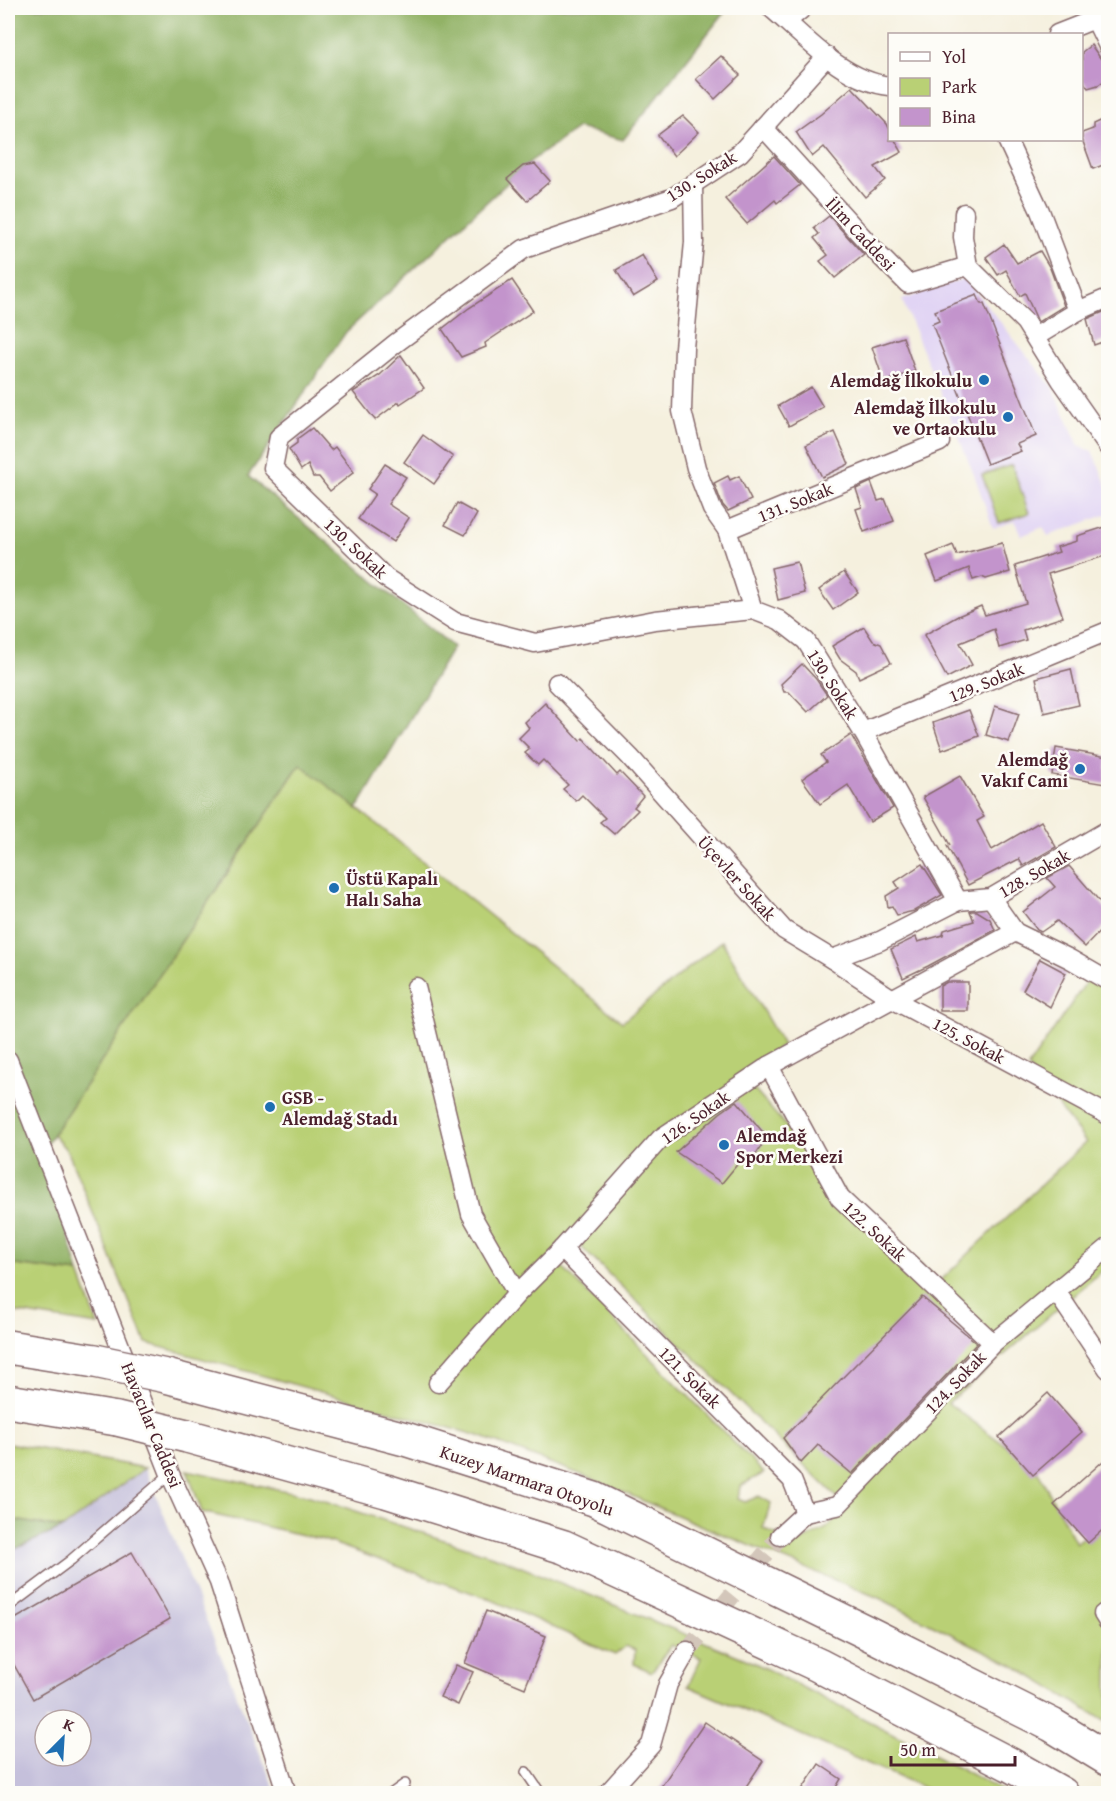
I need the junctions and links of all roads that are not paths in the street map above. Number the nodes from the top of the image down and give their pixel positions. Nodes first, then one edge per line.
1 (771, 8) edge
2 (803, 8) edge
3 (1094, 13) edge
4 (787, 21) junction
5 (1059, 33) edge
6 (1108, 46) edge
7 (827, 56) junction
8 (888, 86) edge
9 (764, 127) junction
10 (1007, 141) edge
11 (693, 184) junction
12 (964, 213) dead end
13 (968, 266) junction
14 (1108, 298) edge
15 (1078, 311) junction
16 (1035, 337) junction
17 (940, 442) dead end
18 (1108, 447) edge
19 (727, 530) junction
20 (753, 610) junction
21 (1108, 631) edge
22 (557, 683) dead end
23 (862, 732) junction
24 (1108, 830) edge
25 (991, 898) junction
26 (958, 901) junction
27 (1015, 932) junction
28 (832, 959) junction
29 (1108, 981) edge
30 (416, 987) dead end
31 (894, 1000) junction
32 (8, 1060) edge
33 (769, 1066) junction
34 (1108, 1115) edge
35 (1108, 1248) edge
36 (562, 1249) junction
37 (1056, 1291) junction
38 (517, 1294) junction
39 (993, 1343) junction
40 (8, 1347) edge
41 (1108, 1370) edge
42 (438, 1383) dead end
43 (8, 1401) edge
44 (170, 1474) junction
45 (805, 1513) junction
46 (780, 1536) tunnel mouth
47 (8, 1607) edge
48 (687, 1651) tunnel mouth
49 (1108, 1759) edge
50 (526, 1772) dead end
51 (405, 1784) dead end
52 (287, 1794) edge
53 (391, 1794) edge
54 (542, 1794) edge
55 (608, 1794) edge
56 (1062, 1794) edge

1 - 4 street
2 - 4 street
3 - 5 street
3 - 6 street
4 - 7 street
7 - 8 street
7 - 9 street, 130. Sokak
9 - 11 street, 130. Sokak
9 - 13 street, İlim Caddesi
10 - 15 street
11 - 19 street
11 - 20 street, 130. Sokak
12 - 13 street
13 - 16 street
14 - 15 street
15 - 16 street
16 - 18 street
17 - 19 street, 131. Sokak
19 - 20 street
20 - 23 street, 130. Sokak
21 - 23 street, 129. Sokak
22 - 28 street, Üçevler Sokak
23 - 26 street, 130. Sokak
24 - 25 street, 128. Sokak
25 - 26 street
25 - 27 street
26 - 28 street
27 - 29 street
27 - 31 street, 126. Sokak
28 - 31 street, 125. Sokak
30 - 38 street
31 - 33 street, 126. Sokak
31 - 34 street, 125. Sokak
32 - 44 street, Havacılar Caddesi
33 - 36 street, 126. Sokak
33 - 39 street, 122. Sokak
35 - 37 street, 124. Sokak
36 - 38 street, 126. Sokak
36 - 45 street, 121. Sokak
37 - 39 street, 124. Sokak
37 - 41 street
38 - 42 street, 126. Sokak
39 - 45 street, 124. Sokak
40 - 49 highway, Kuzey Marmara Otoyolu, bridge
43 - 56 highway, bridge
44 - 47 lane
44 - 52 street, Havacılar Caddesi
45 - 46 street
48 - 55 street
50 - 54 lane
51 - 53 lane

